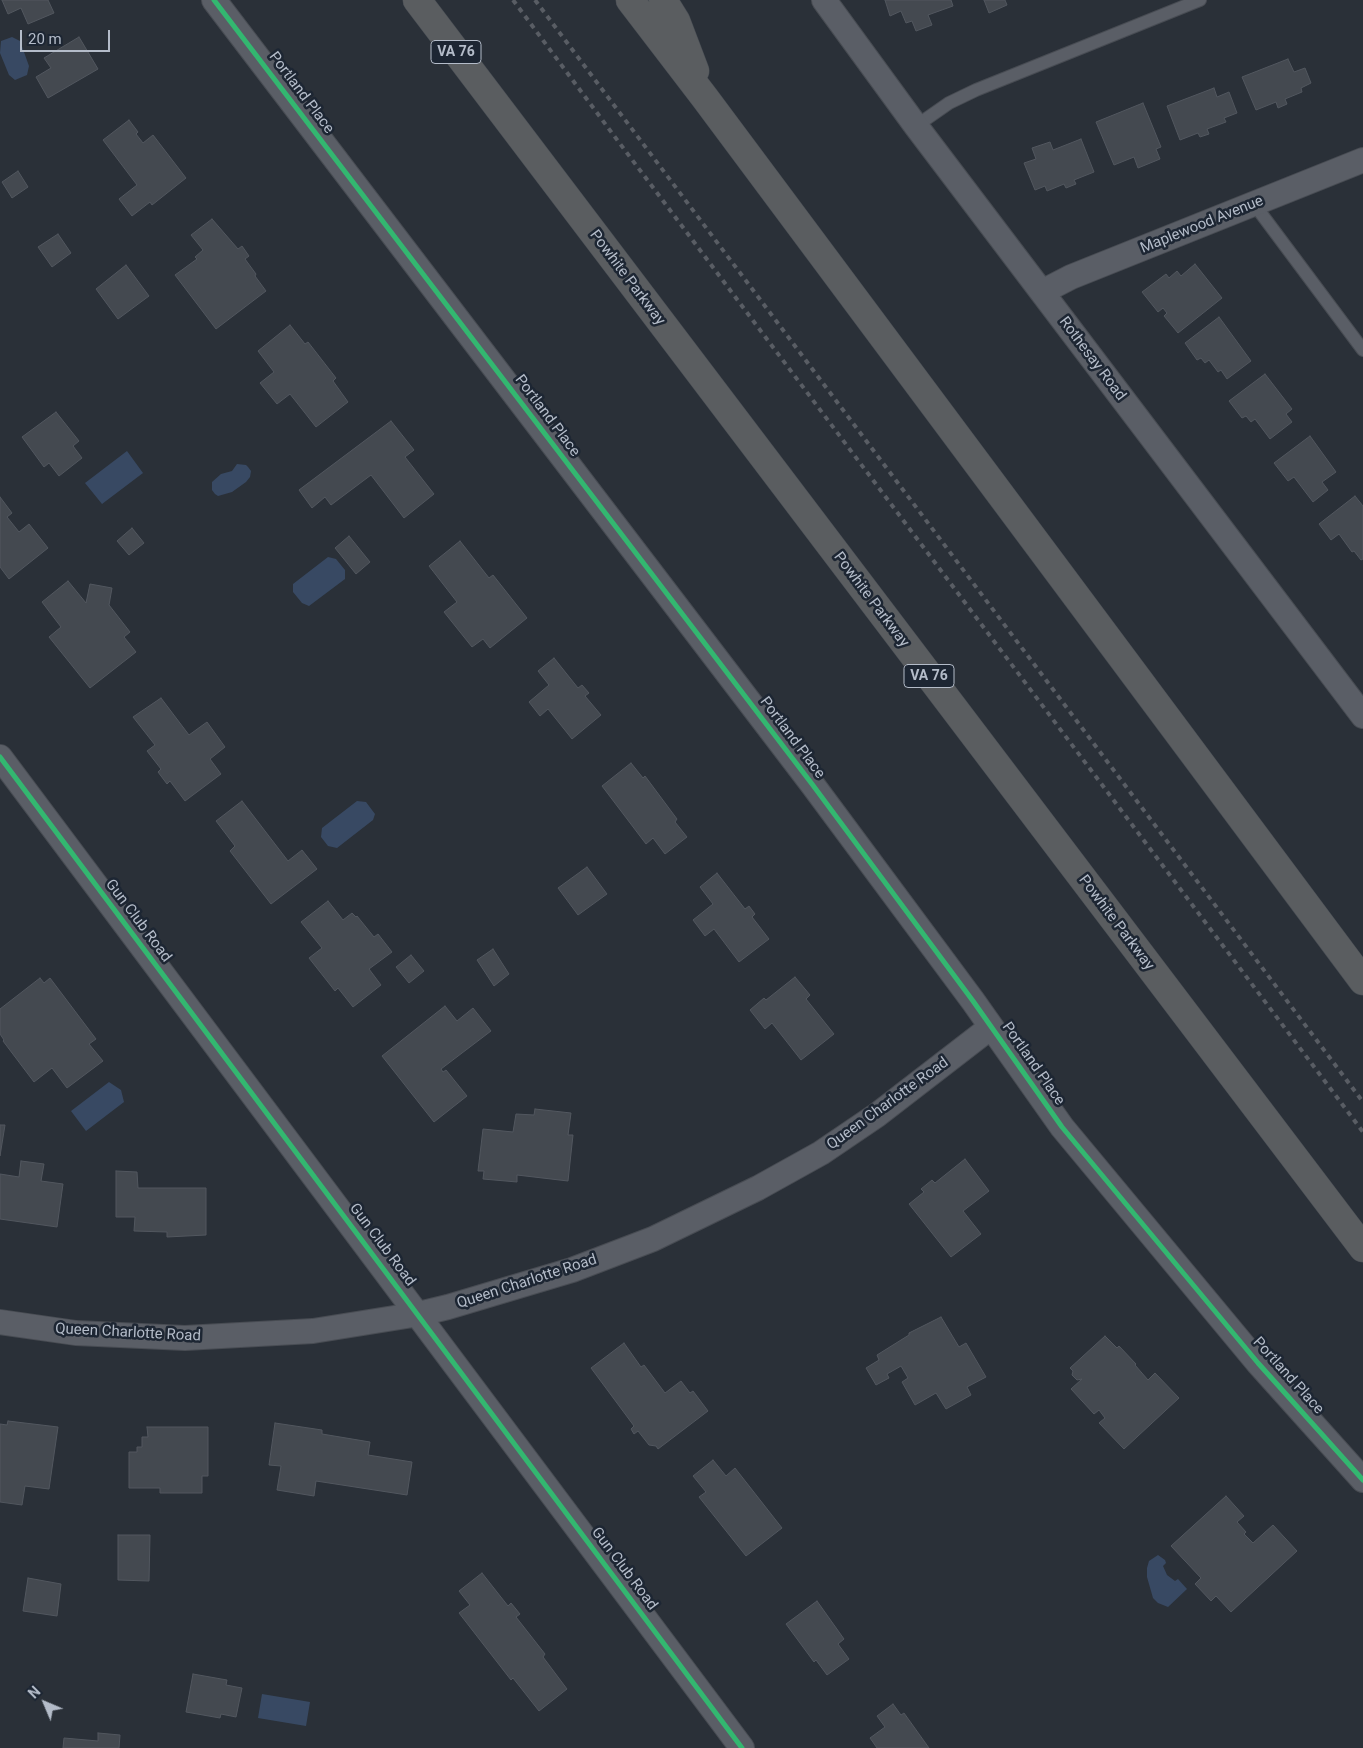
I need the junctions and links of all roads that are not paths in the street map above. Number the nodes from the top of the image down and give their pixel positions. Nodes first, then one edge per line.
1 (214, 0) edge
2 (395, 0) edge
3 (416, 0) edge
4 (630, 0) edge
5 (662, 0) edge
6 (824, 0) edge
7 (1200, 0) edge
8 (705, 98) junction
9 (494, 104) junction
10 (916, 126) junction
11 (1363, 160) edge
12 (1254, 204) junction
13 (1042, 292) junction
14 (1363, 350) edge
15 (1363, 716) edge
16 (0, 757) edge
17 (1363, 981) edge
18 (991, 1026) junction
19 (1363, 1248) edge
20 (418, 1314) junction
21 (0, 1322) edge
22 (1363, 1480) edge
23 (742, 1748) edge

1 - 18 street, Portland Place
2 - 9 highway
3 - 9 highway, Powhite Parkway / VA 76
4 - 8 highway
5 - 8 highway
6 - 10 street, Rothesay Road
7 - 10 lane
8 - 17 highway
9 - 19 highway, Powhite Parkway / VA 76
10 - 13 street, Rothesay Road
11 - 12 street, Maplewood Avenue
12 - 13 street, Maplewood Avenue
12 - 14 lane
13 - 15 street, Rothesay Road
16 - 20 street, Gun Club Road
18 - 20 street, Queen Charlotte Road
18 - 22 street, Portland Place
20 - 21 street, Queen Charlotte Road
20 - 23 street, Gun Club Road

